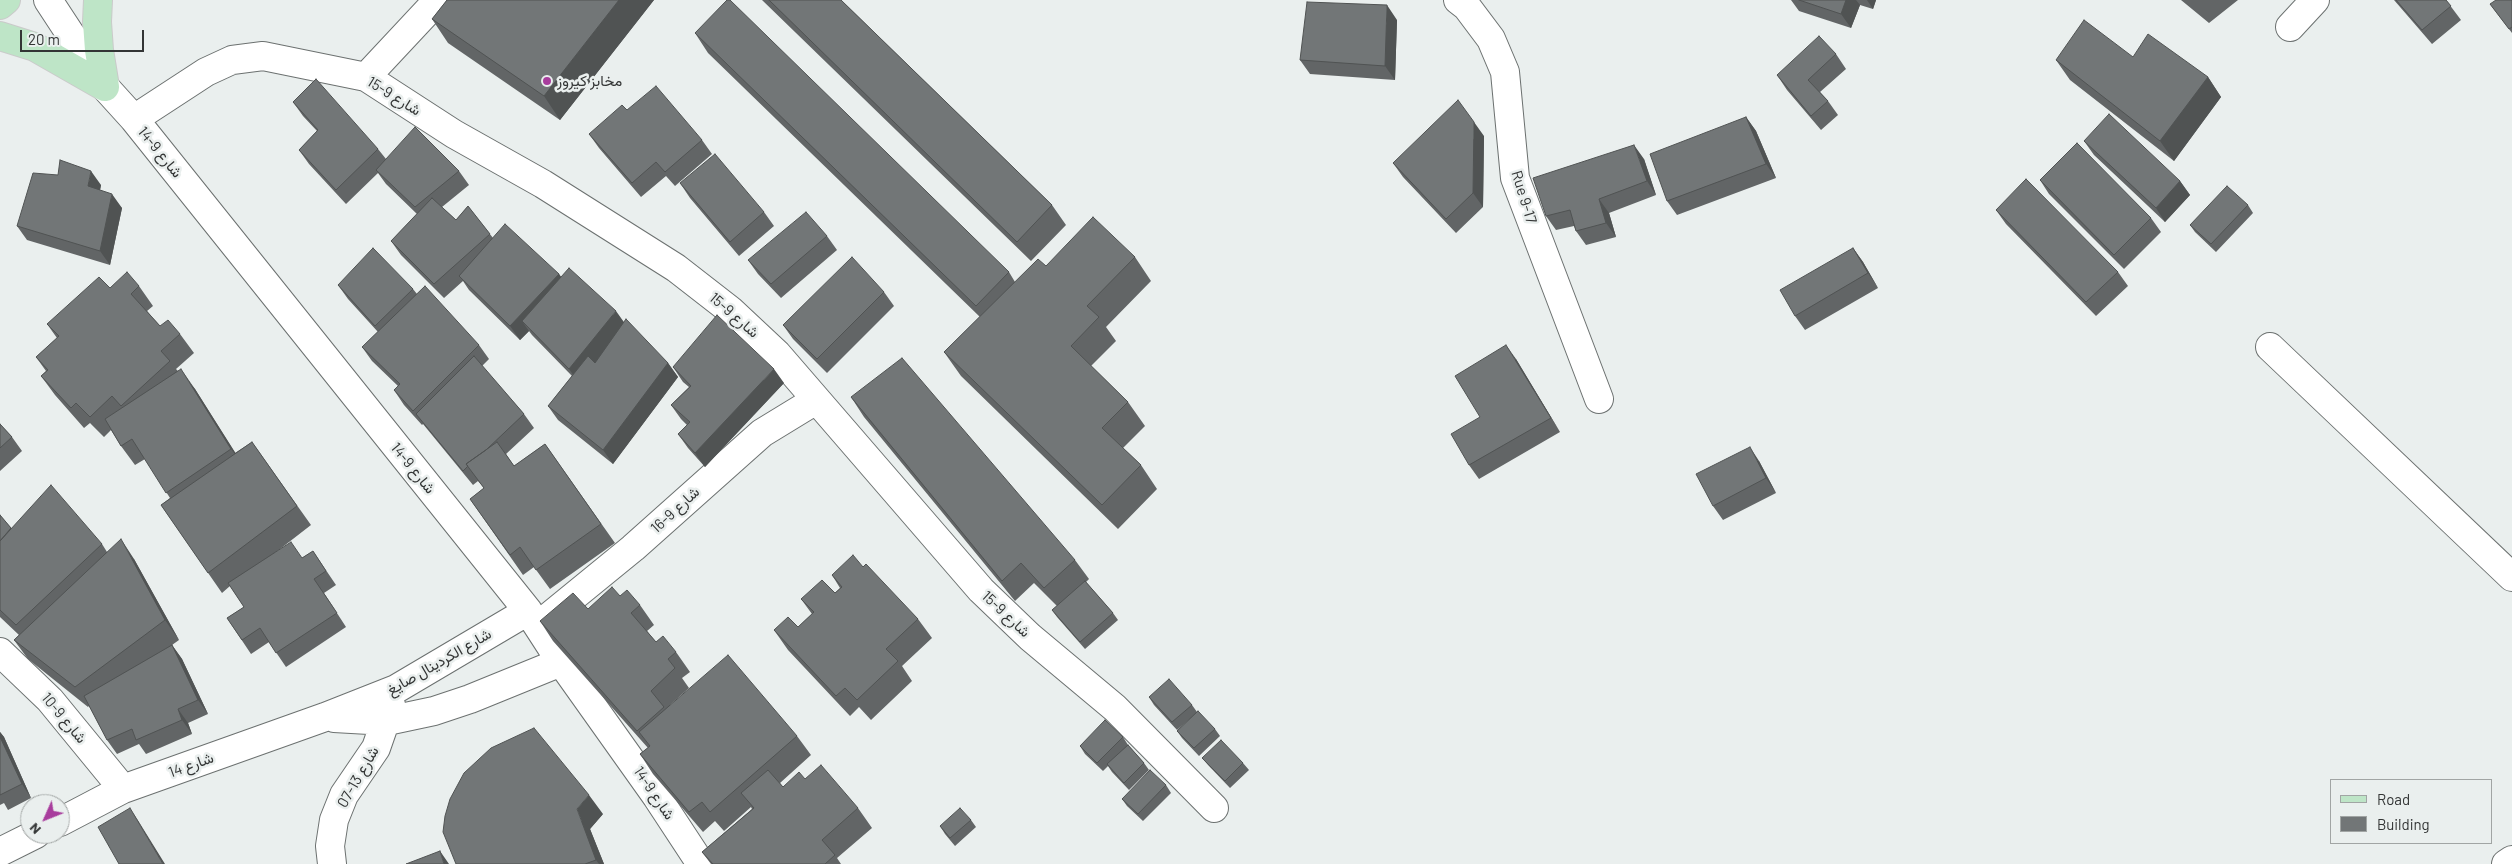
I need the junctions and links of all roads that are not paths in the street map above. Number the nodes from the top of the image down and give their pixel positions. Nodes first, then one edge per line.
1 (6, 0) edge
2 (48, 0) edge
3 (98, 0) edge
4 (438, 0) edge
5 (1458, 0) edge
6 (2315, 0) edge
7 (0, 5) edge
8 (2290, 27) dead end
9 (0, 36) edge
10 (366, 77) junction
11 (105, 87) junction
12 (134, 119) junction
13 (2270, 347) dead end
14 (1599, 399) dead end
15 (816, 400) junction
16 (2512, 577) edge
17 (533, 618) junction
18 (0, 652) edge
19 (561, 662) junction
20 (396, 689) junction
21 (325, 717) junction
22 (387, 721) junction
23 (123, 789) junction
24 (1214, 808) dead end
25 (70, 817) edge
26 (20, 842) edge
27 (0, 852) edge
28 (2512, 860) edge
29 (332, 864) edge
30 (701, 864) edge
31 (2506, 864) edge

1 - 7 main road
2 - 11 street, شارع 9-14
3 - 11 main road
4 - 10 street
5 - 14 street, Rue 9-17
6 - 8 street
9 - 11 main road
10 - 12 street, شارع 9-15
10 - 15 street, شارع 9-15
11 - 12 street, شارع 9-14
12 - 17 street, شارع 9-14
13 - 16 street
15 - 17 street, شارع 9-16
15 - 24 street, شارع 9-15
17 - 19 street, شارع 9-14
17 - 20 street, شارع الكردينال صايغ
18 - 23 street, شارع 9-10
19 - 22 street, شارع الكردينال صايغ
19 - 30 street, شارع 9-14
20 - 21 street, شارع الكردينال صايغ
20 - 22 street, شارع 13-07
21 - 22 street, شارع الكردينال صايغ
21 - 23 street, شارع 14
22 - 29 street, شارع 13-07
23 - 25 street, شارع 14
26 - 27 street
28 - 31 street

